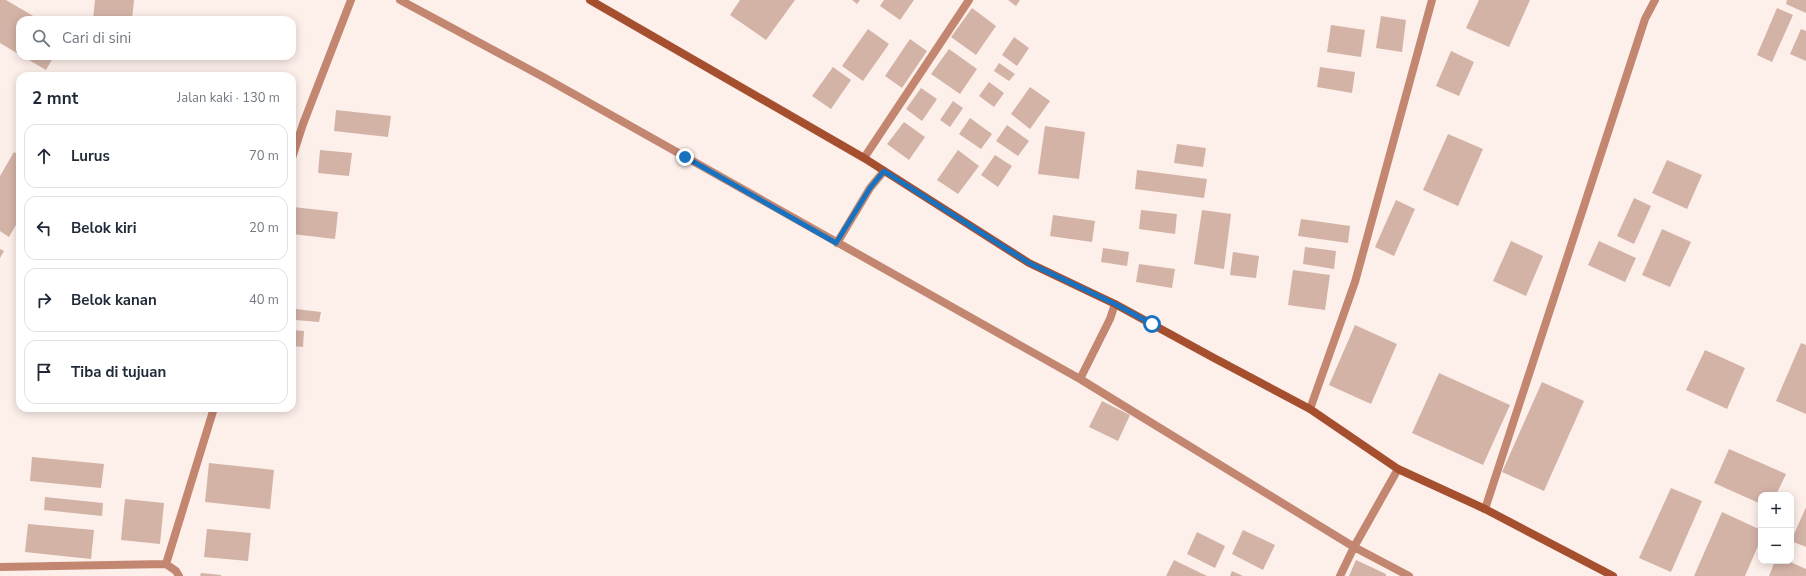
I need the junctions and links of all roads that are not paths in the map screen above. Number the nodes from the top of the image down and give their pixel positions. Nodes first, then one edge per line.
1 (351, 0) edge
2 (400, 0) edge
3 (590, 0) edge
4 (969, 0) edge
5 (1432, 0) edge
6 (1655, 0) edge
7 (296, 146) edge
8 (864, 158) junction
9 (884, 171) junction
10 (836, 243) junction
11 (1115, 304) junction
12 (1080, 379) junction
13 (1310, 409) junction
14 (213, 412) edge
15 (1398, 469) junction
16 (1485, 509) junction
17 (1355, 545) junction
18 (166, 564) junction
19 (0, 567) edge
20 (179, 576) edge
21 (1340, 576) edge
22 (1409, 576) edge
23 (1613, 576) edge

1 - 7 street
2 - 10 street
3 - 8 main road
4 - 8 street
5 - 13 street
6 - 16 street
8 - 9 main road
9 - 10 street
9 - 11 main road
10 - 12 street
11 - 12 street
11 - 13 main road
12 - 17 street
13 - 15 main road
14 - 18 street
15 - 16 main road
15 - 17 street
16 - 23 main road
17 - 21 street
17 - 22 street
18 - 19 street
18 - 20 street

